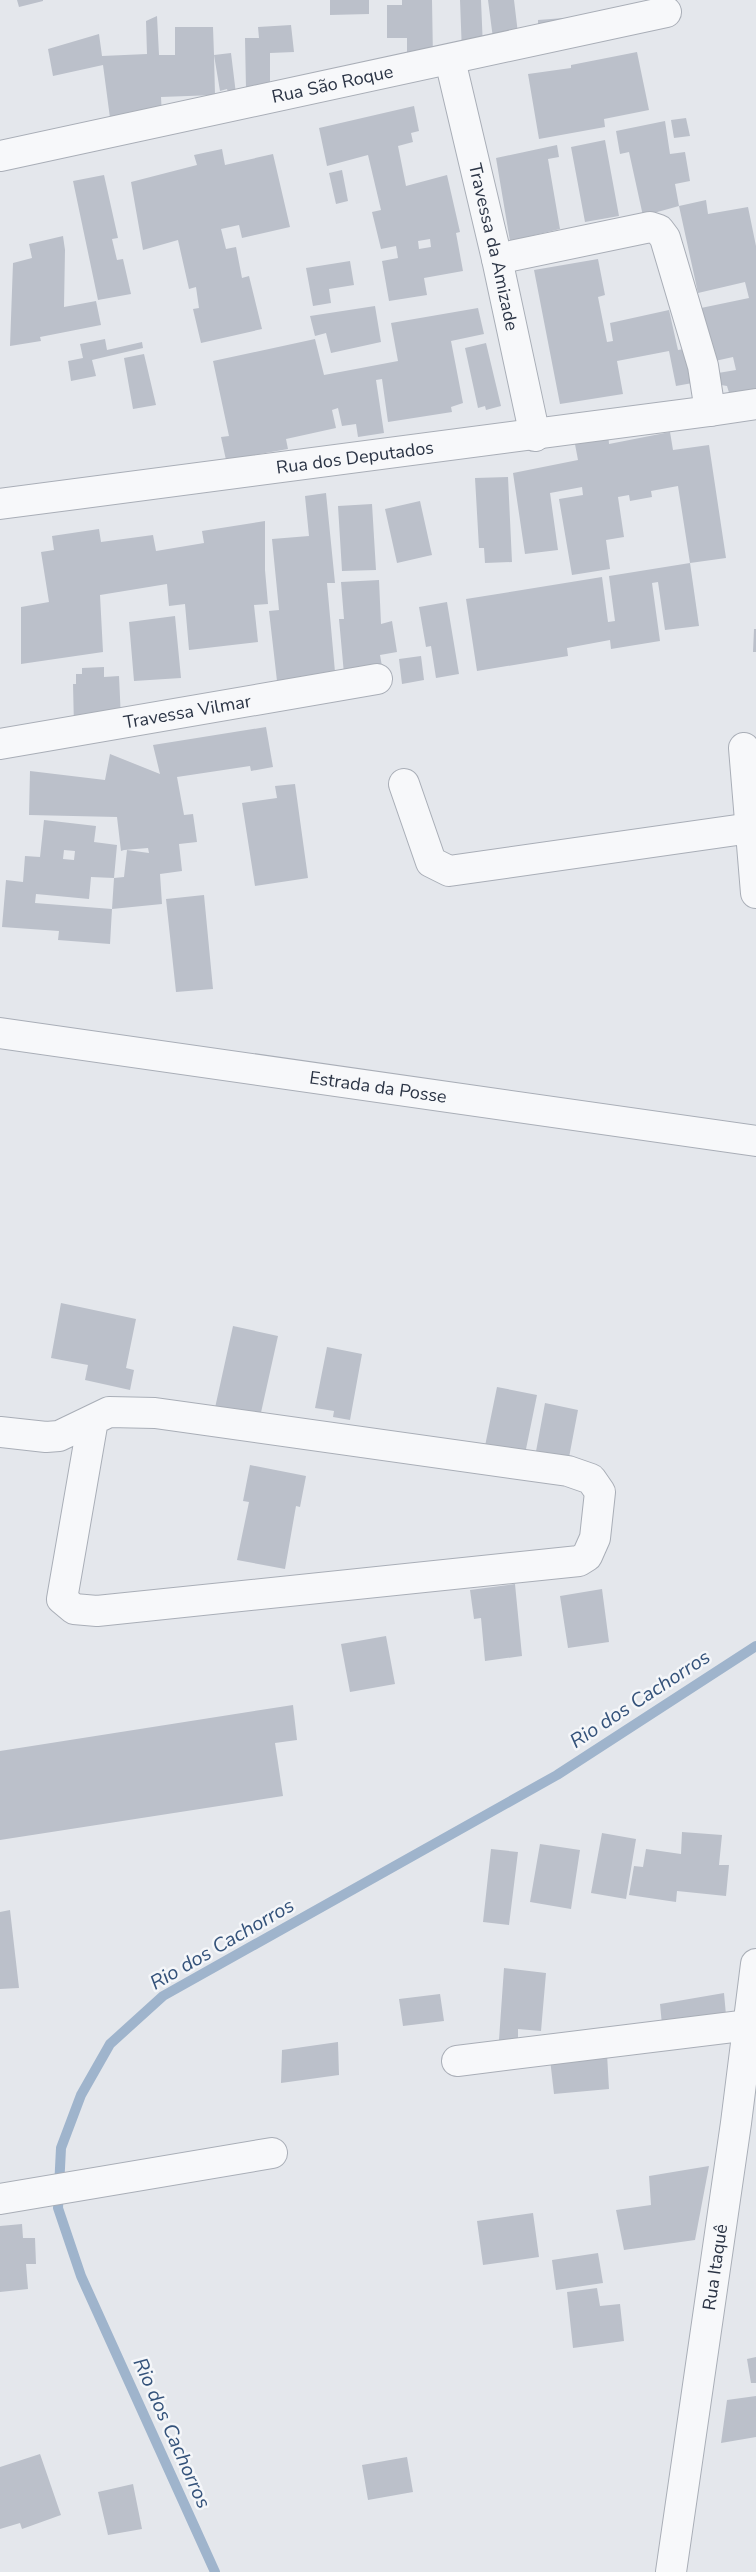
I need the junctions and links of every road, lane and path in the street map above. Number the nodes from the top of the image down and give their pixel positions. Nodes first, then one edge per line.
1 (666, 12) dead end
2 (450, 60) junction
3 (0, 156) edge
4 (497, 259) junction
5 (756, 404) edge
6 (710, 411) junction
7 (535, 436) junction
8 (0, 504) edge
9 (377, 679) dead end
10 (0, 744) edge
11 (744, 748) dead end
12 (404, 784) dead end
13 (751, 828) junction
14 (756, 893) edge
15 (0, 1033) edge
16 (756, 1141) edge
17 (93, 1420) junction
18 (0, 1432) edge
19 (756, 1964) edge
20 (749, 2025) junction
21 (457, 2061) dead end
22 (272, 2153) dead end
23 (12, 2197) edge
24 (671, 2572) edge

1 - 2 street, Rua São Roque
2 - 3 street, Rua São Roque
2 - 4 street, Travessa da Amizade
4 - 6 street
4 - 7 street, Travessa da Amizade
5 - 6 street, Rua dos Deputados
6 - 7 street, Rua dos Deputados
7 - 8 street, Rua dos Deputados
9 - 10 street, Travessa Vilmar
11 - 13 street
12 - 13 street
13 - 14 street
15 - 16 street, Estrada da Posse
17 - 17 street
17 - 18 street
19 - 20 street, Rua Itaquê
20 - 21 street
20 - 24 street, Rua Itaquê
22 - 23 street

